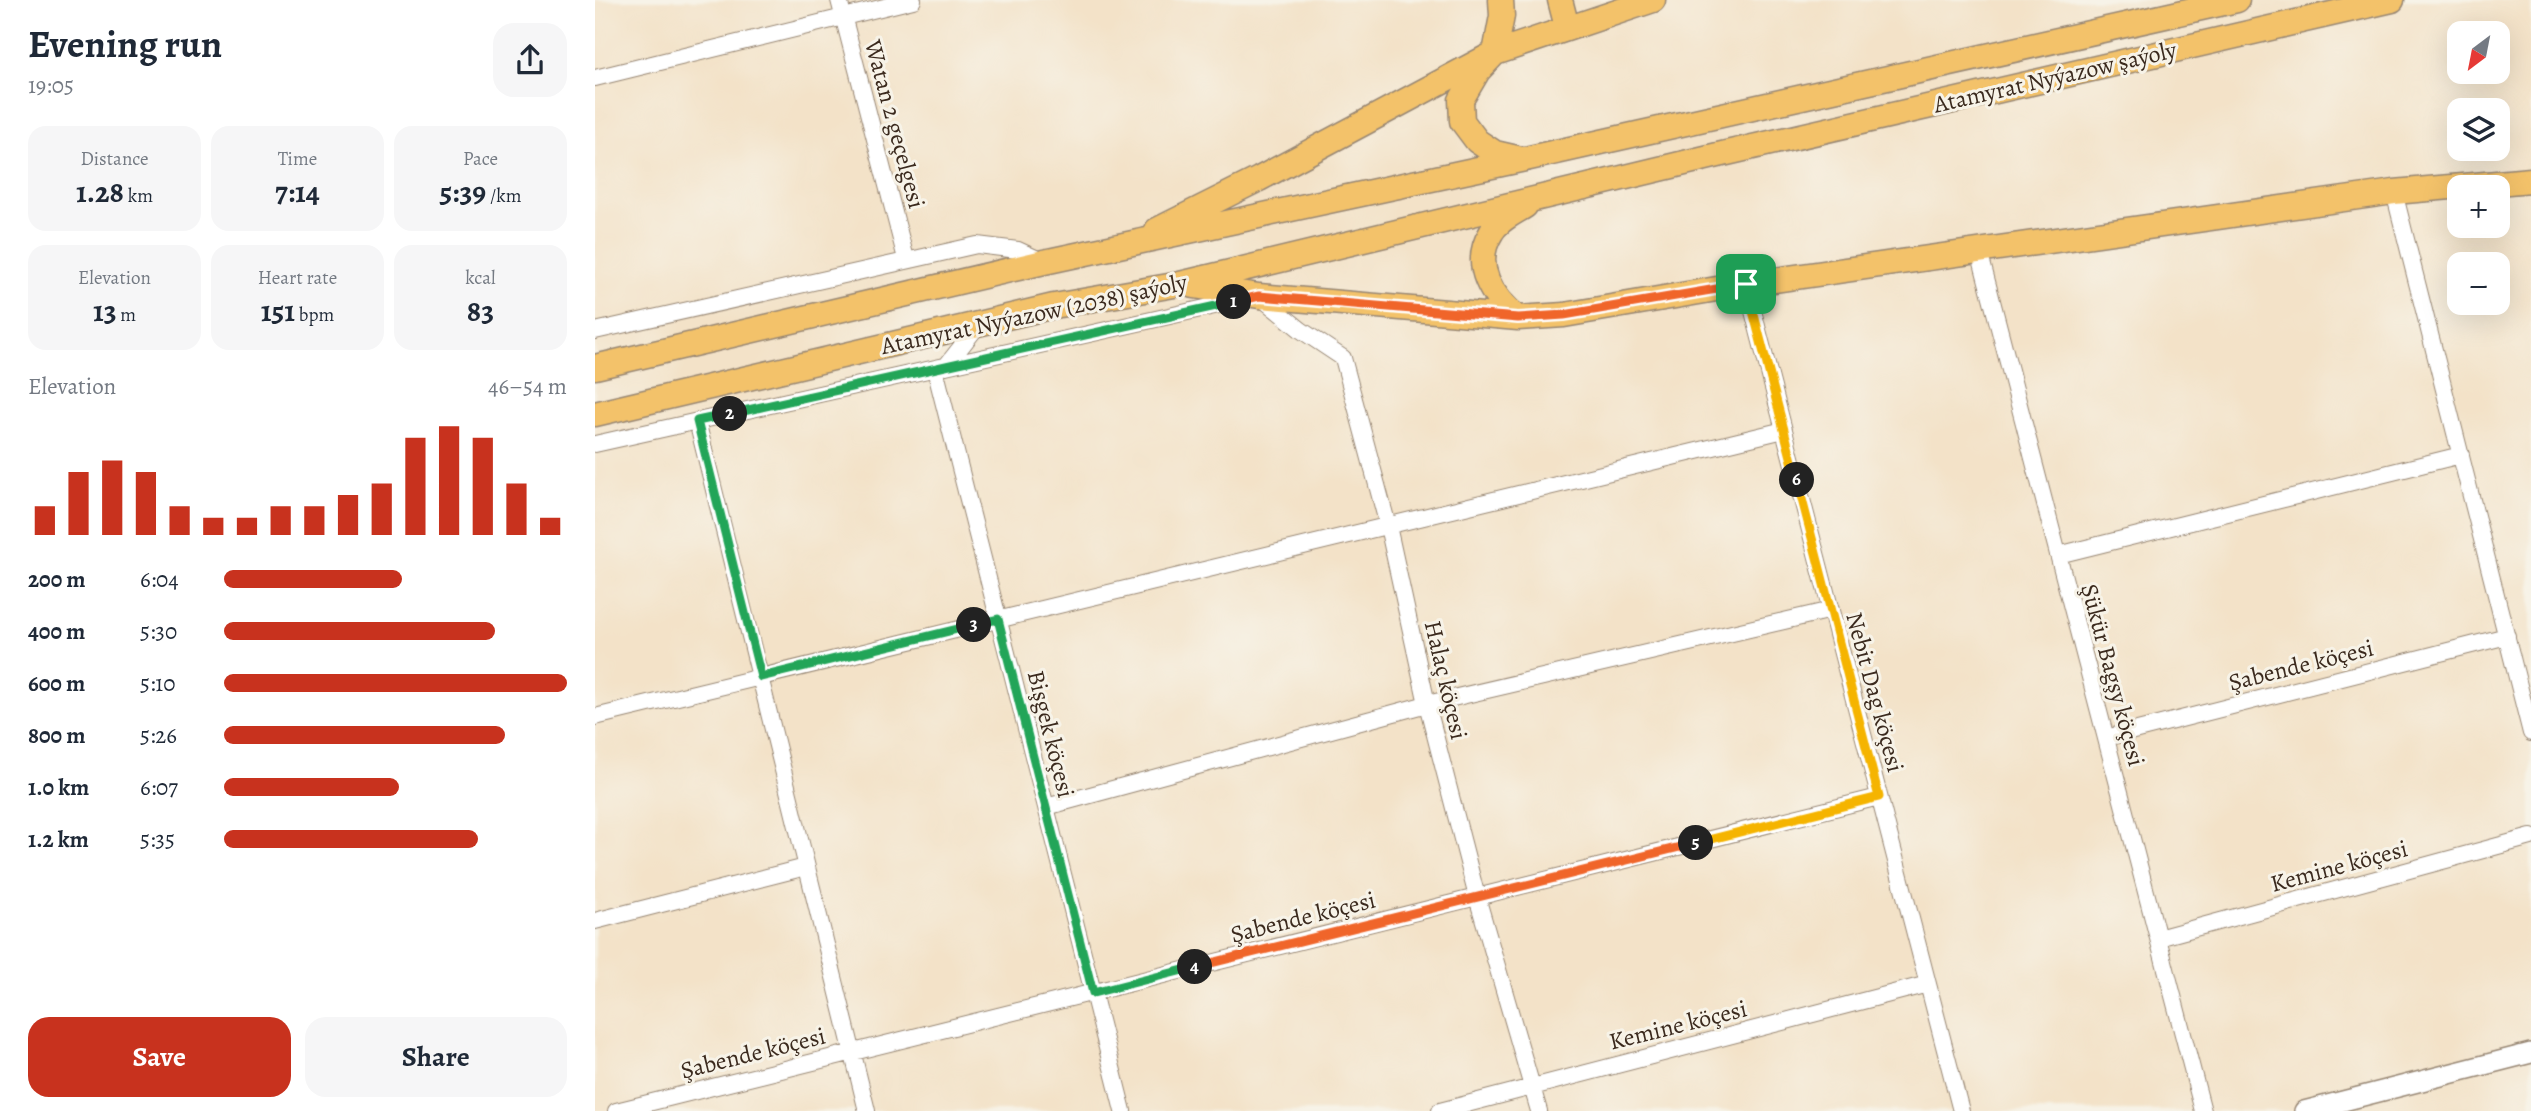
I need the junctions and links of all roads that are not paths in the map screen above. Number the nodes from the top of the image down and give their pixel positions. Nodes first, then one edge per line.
1 (839, 0) edge
2 (913, 0) edge
3 (1500, 0) edge
4 (1560, 0) edge
5 (1653, 0) edge
6 (2237, 0) edge
7 (2392, 0) edge
8 (843, 18) junction
9 (1567, 27) junction
10 (1495, 53) junction
11 (595, 78) edge
12 (1707, 119) joint
13 (1718, 155) joint
14 (1525, 159) junction
15 (2531, 180) edge
16 (2394, 192) junction
17 (1538, 197) junction
18 (1125, 246) junction
19 (1979, 251) junction
20 (906, 259) junction
21 (1044, 261) junction
22 (1180, 284) junction
23 (1746, 284) junction
24 (1259, 296) junction
25 (1518, 318) junction
26 (979, 324) junction
27 (595, 331) edge
28 (595, 367) edge
29 (940, 368) junction
30 (595, 414) edge
31 (697, 421) junction
32 (1784, 430) junction
33 (595, 444) edge
34 (2461, 455) junction
35 (1388, 526) junction
36 (2058, 555) junction
37 (1831, 610) junction
38 (998, 619) junction
39 (2507, 636) junction
40 (761, 677) junction
41 (1427, 704) junction
42 (595, 717) edge
43 (2531, 733) edge
44 (2106, 738) junction
45 (1879, 797) junction
46 (1046, 807) junction
47 (2531, 837) edge
48 (806, 867) junction
49 (1477, 897) junction
50 (595, 921) edge
51 (2158, 938) junction
52 (1928, 984) junction
53 (1093, 993) junction
54 (851, 1053) junction
55 (2531, 1053) edge
56 (1532, 1086) junction
57 (616, 1111) edge
58 (867, 1111) edge
59 (1123, 1111) edge
60 (1440, 1111) edge
61 (1539, 1111) edge
62 (1961, 1111) edge
63 (2203, 1111) edge
64 (2304, 1111) edge

1 - 8 street, Watan 2 geçelgesi
2 - 8 street
3 - 10 main road
4 - 9 main road
5 - 9 main road
6 - 12 main road, Atamyrat Nyýazow şaýoly
7 - 13 main road, Atamyrat Nyýazow şaýoly
8 - 11 street
8 - 20 street, Watan 2 geçelgesi
9 - 10 main road
10 - 14 main road
10 - 18 main road
12 - 14 main road, Atamyrat Nyýazow (2038) şaýoly
13 - 17 main road, Atamyrat Nyýazow (2038) şaýoly
14 - 18 main road, Atamyrat Nyýazow (2038) şaýoly
15 - 16 main road
16 - 19 main road
16 - 34 street
17 - 22 main road, Atamyrat Nyýazow (2038) şaýoly
17 - 25 main road
18 - 21 main road, Atamyrat Nyýazow (2038) şaýoly
19 - 23 main road
19 - 36 street, Şükür Bagşy köçesi
20 - 21 street
20 - 27 street
21 - 28 main road, Atamyrat Nyýazow (2038) şaýoly
22 - 24 main road
22 - 26 main road, Atamyrat Nyýazow (2038) şaýoly
23 - 25 main road
23 - 32 street, Nebit Dag köçesi
24 - 25 main road
24 - 29 street
24 - 35 street, Halaç köçesi
26 - 29 street
26 - 30 main road, Atamyrat Nyýazow (2038) şaýoly
29 - 31 street
29 - 38 street, Bişgek köçesi
31 - 33 street
31 - 40 street
32 - 35 street
32 - 37 street, Nebit Dag köçesi
34 - 36 street
34 - 39 street
35 - 38 street
35 - 41 street, Halaç köçesi
36 - 44 street, Şükür Bagşy köçesi
37 - 41 street
37 - 45 street, Nebit Dag köçesi
38 - 40 street
38 - 46 street, Bişgek köçesi
39 - 43 street
39 - 44 street, Şabende köçesi
40 - 42 street
40 - 48 street
41 - 46 street
41 - 49 street, Halaç köçesi
44 - 51 street, Şükür Bagşy köçesi
45 - 49 street, Şabende köçesi
45 - 52 street, Nebit Dag köçesi
46 - 53 street, Bişgek köçesi
47 - 51 street, Kemine köçesi
48 - 50 street
48 - 54 street
49 - 53 street, Şabende köçesi
49 - 56 street, Halaç köçesi
51 - 63 street, Şükür Bagşy köçesi
52 - 56 street, Kemine köçesi
52 - 62 street, Nebit Dag köçesi
53 - 54 street, Şabende köçesi
53 - 59 street, Bişgek köçesi
54 - 57 street, Şabende köçesi
54 - 58 street
55 - 64 street
56 - 60 street, Kemine köçesi
56 - 61 street, Halaç köçesi

